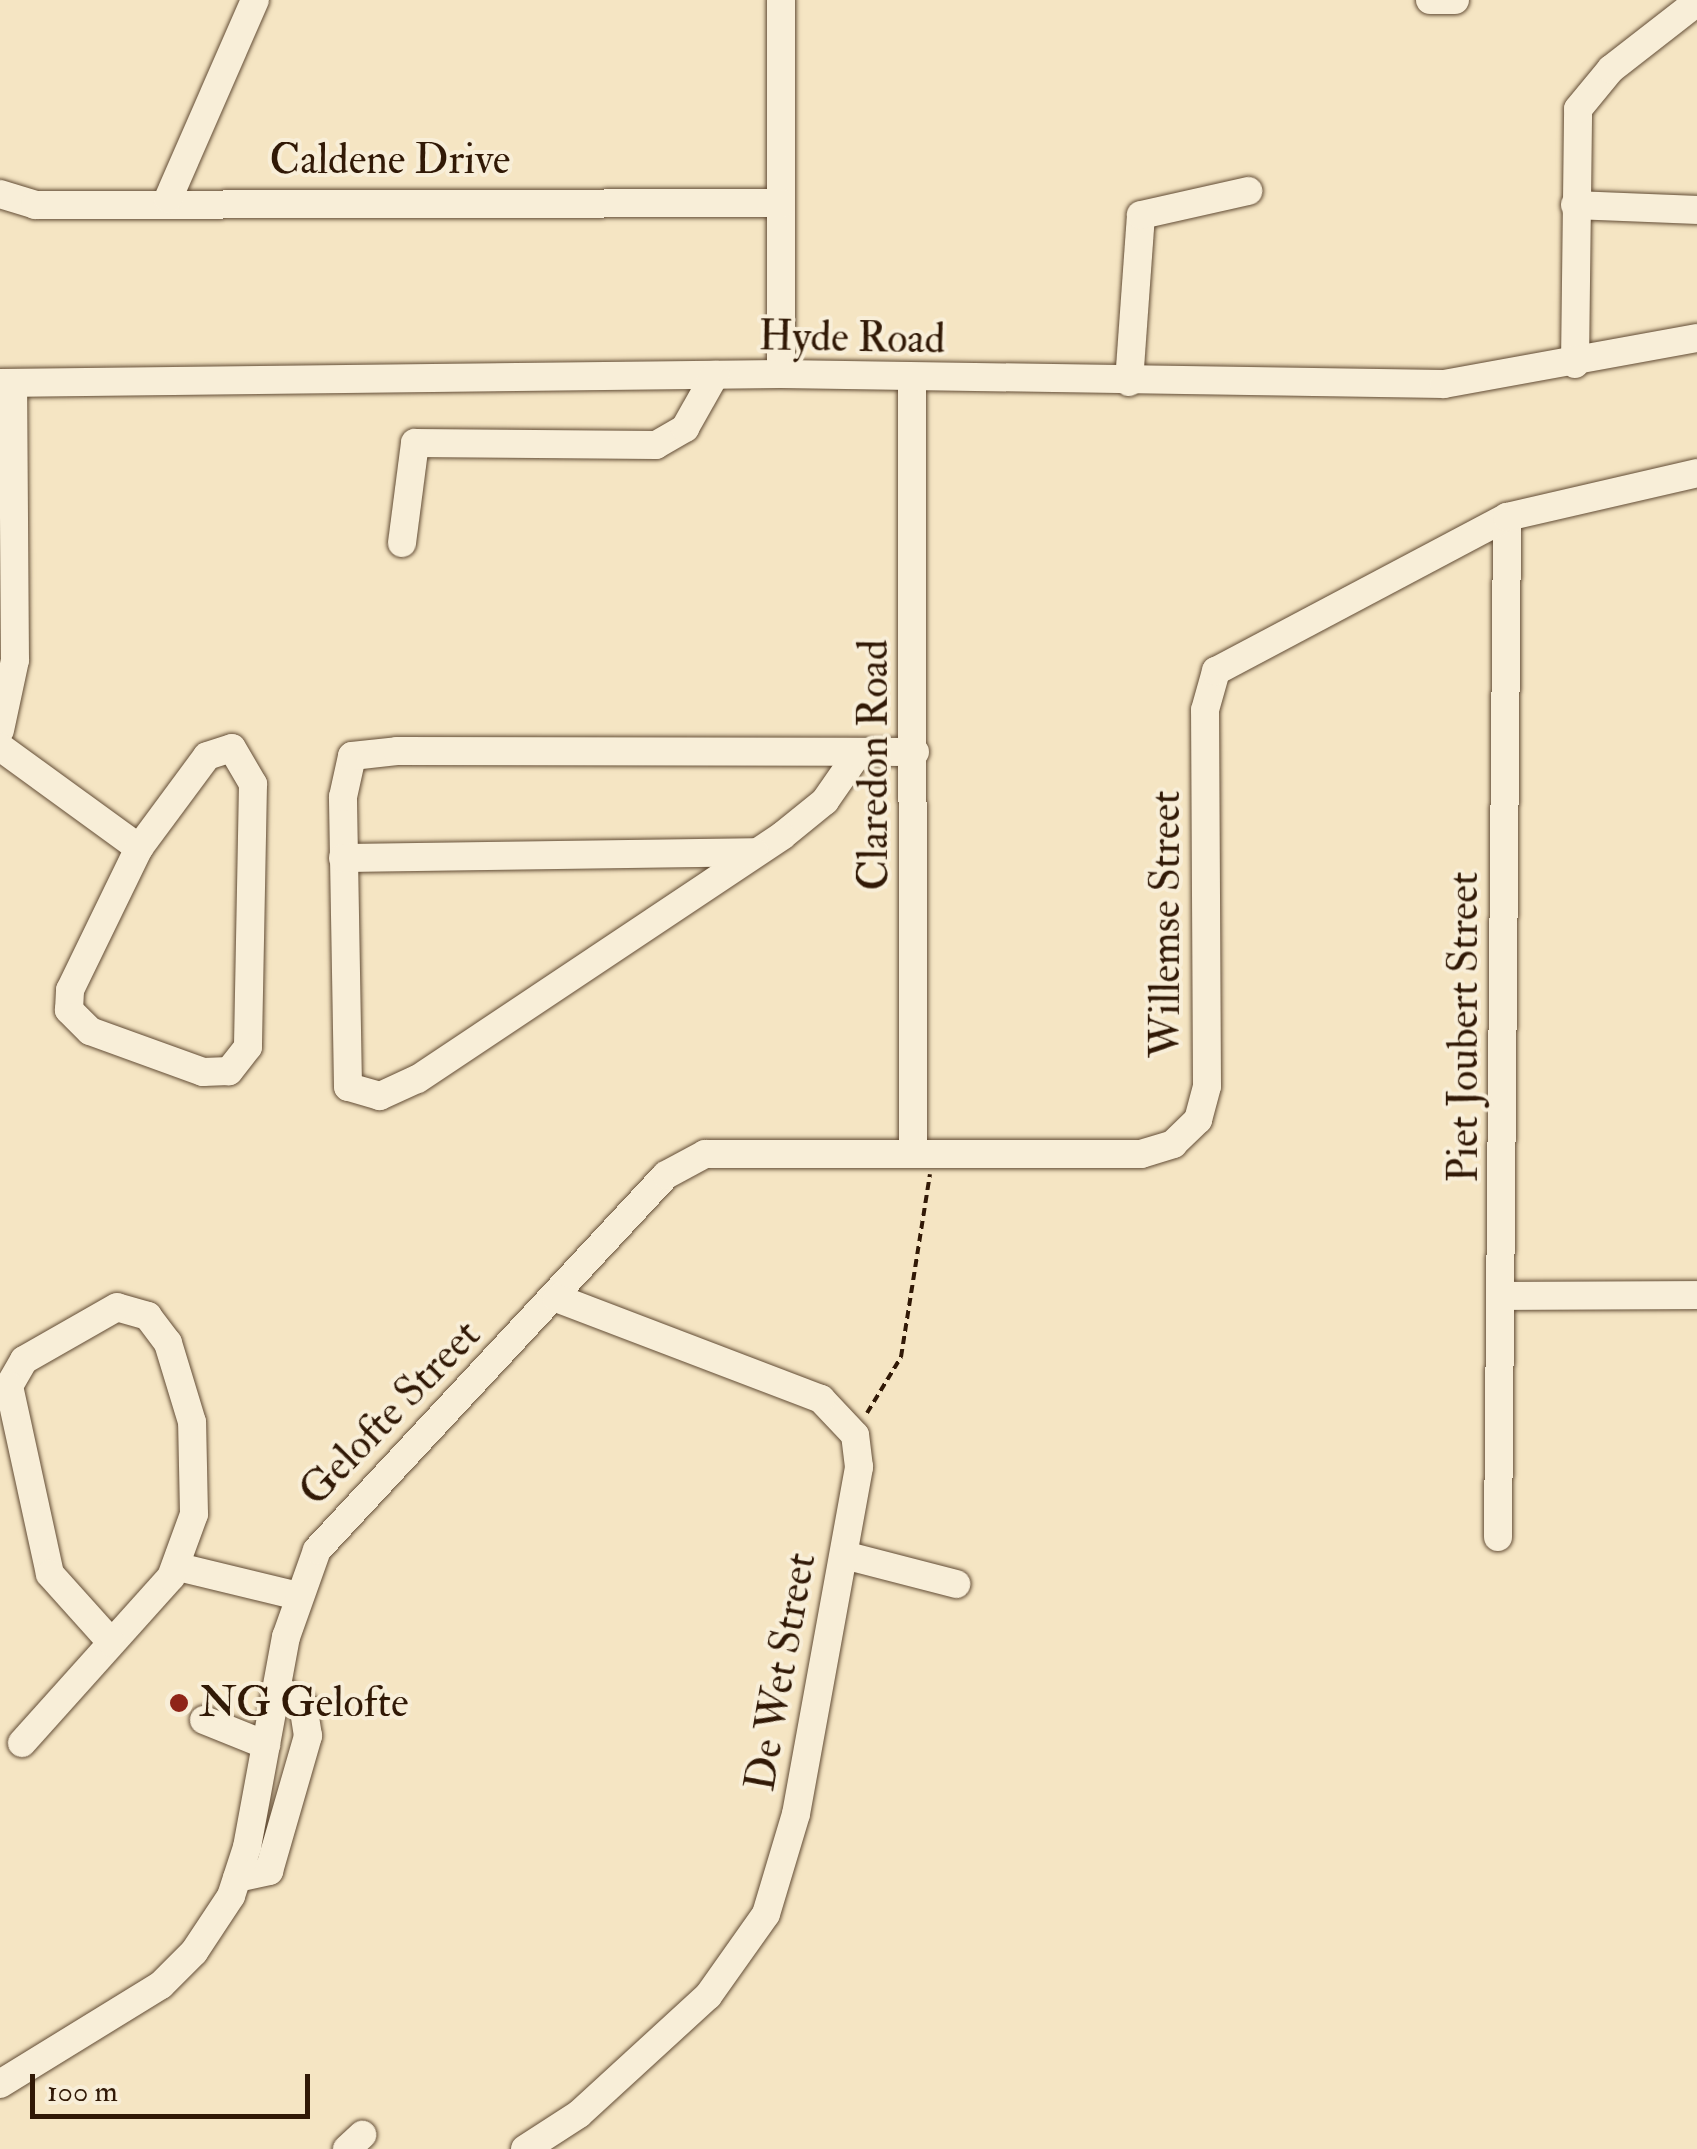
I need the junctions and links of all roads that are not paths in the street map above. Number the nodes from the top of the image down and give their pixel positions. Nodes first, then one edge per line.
1 (255, 0) edge
2 (781, 0) edge
3 (1430, 0) edge
4 (1454, 0) edge
5 (1697, 2) edge
6 (1248, 191) dead end
7 (0, 194) edge
8 (168, 199) junction
9 (781, 203) junction
10 (1574, 205) junction
11 (1697, 210) edge
12 (1697, 338) edge
13 (1575, 364) junction
14 (782, 374) junction
15 (715, 376) junction
16 (912, 380) junction
17 (1130, 382) junction
18 (7, 383) edge
19 (1697, 473) edge
20 (1507, 518) junction
21 (402, 544) dead end
22 (0, 730) edge
23 (0, 748) edge
24 (859, 752) junction
25 (916, 752) junction
26 (139, 848) junction
27 (756, 852) junction
28 (343, 858) junction
29 (923, 1150) junction
30 (644, 1199) joint
31 (1503, 1296) junction
32 (1697, 1296) edge
33 (557, 1298) junction
34 (1498, 1537) dead end
35 (844, 1555) junction
36 (178, 1567) junction
37 (956, 1584) dead end
38 (298, 1596) junction
39 (111, 1642) junction
40 (276, 1688) junction
41 (204, 1720) dead end
42 (22, 1743) dead end
43 (266, 1745) junction
44 (237, 1878) junction
45 (0, 2084) edge
46 (525, 2149) edge

1 - 8 street
2 - 9 street
3 - 4 street
5 - 10 street
6 - 17 street
7 - 8 street, Caldene Drive
8 - 9 street, Caldene Drive
9 - 14 street
10 - 11 street
10 - 13 street
12 - 13 street, Hyde Road
13 - 17 street, Hyde Road
14 - 15 street, Hyde Road
14 - 16 street, Hyde Road
15 - 18 street, Hyde Road
15 - 21 street
16 - 17 street, Hyde Road
16 - 25 street, Claredon Road
18 - 22 street
19 - 20 street, Willemse Street
20 - 29 street, Willemse Street
20 - 31 street, Piet Joubert Street
23 - 26 street
24 - 25 street
24 - 27 street
24 - 28 street
25 - 29 street, Claredon Road
26 - 26 street
27 - 28 street
27 - 28 street
29 - 30 street, Willemse Street
30 - 33 street, Gelofte Street
31 - 32 street
31 - 34 street, Piet Joubert Street
33 - 35 street, De Wet Street
33 - 38 street, Gelofte Street
35 - 37 street
35 - 46 street, De Wet Street
36 - 38 street
36 - 39 street
36 - 39 street
38 - 40 street, Gelofte Street
39 - 42 street
40 - 43 street, Gelofte Street
40 - 44 street
41 - 43 street
43 - 44 street, Gelofte Street
44 - 45 street, Gelofte Street

